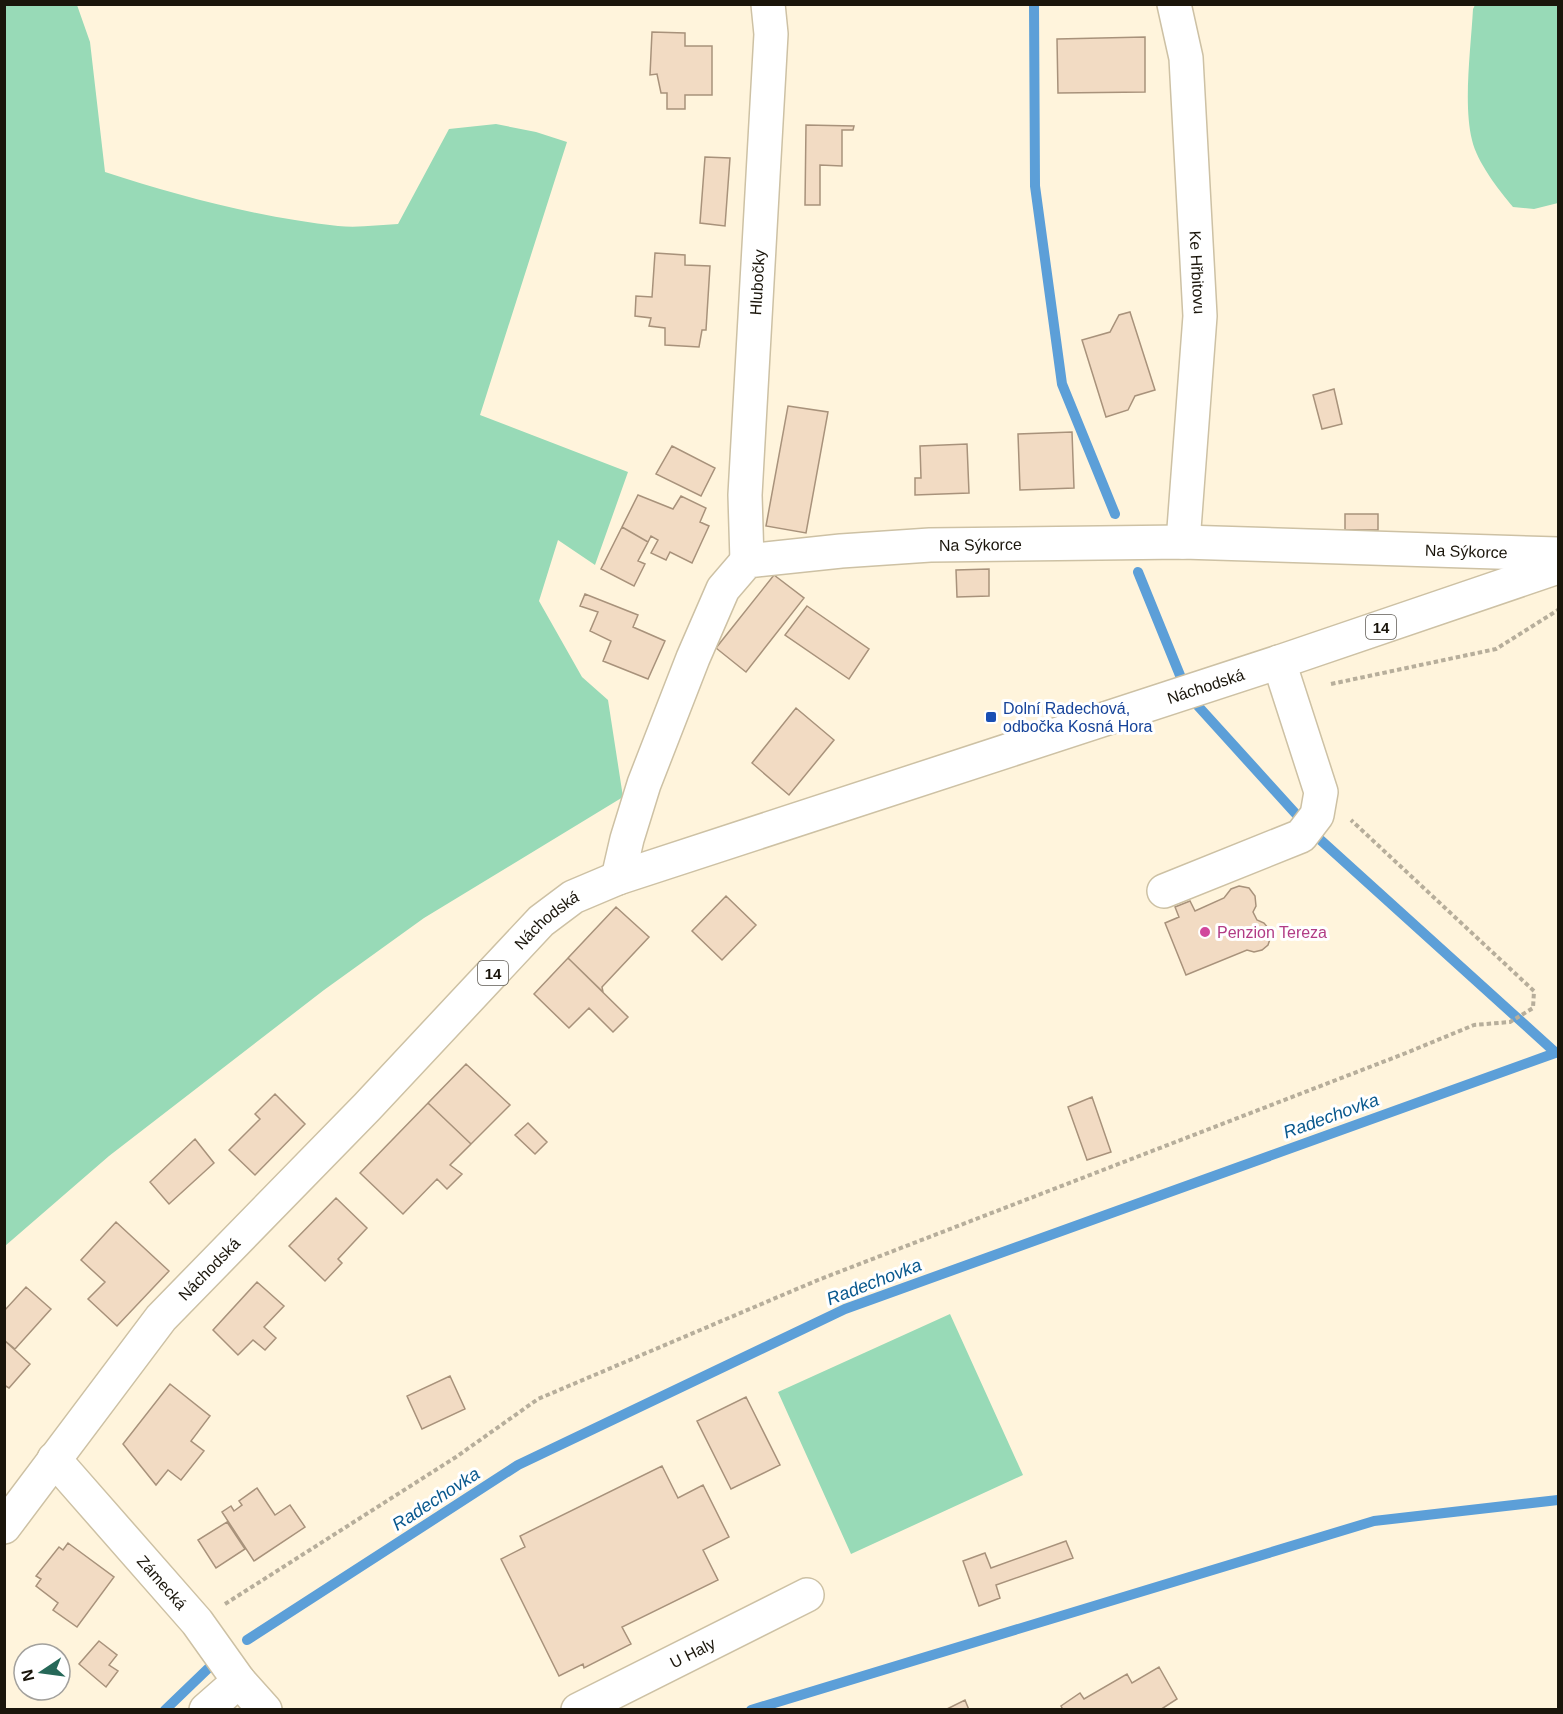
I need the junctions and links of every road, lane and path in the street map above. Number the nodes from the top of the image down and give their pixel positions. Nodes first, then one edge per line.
1 (768, 4) edge
2 (1174, 4) edge
3 (1183, 542) junction
4 (1558, 554) edge
5 (747, 561) junction
6 (1558, 567) edge
7 (1558, 610) edge
8 (1279, 662) junction
9 (1290, 693) junction
10 (1313, 815) junction
11 (618, 878) junction
12 (1164, 891) dead end
13 (54, 1459) junction
14 (4, 1527) edge
15 (807, 1595) dead end
16 (197, 1622) junction
17 (239, 1680) junction
18 (206, 1710) edge
19 (265, 1710) edge
20 (578, 1710) edge

1 - 5 street, Hlubočky
2 - 3 street, Ke Hřbitovu
3 - 4 street, Na Sýkorce
3 - 5 street, Na Sýkorce
5 - 11 street
6 - 8 street, Náchodská / 14
7 - 9 path
8 - 9 street
8 - 11 street, Náchodská / 14
9 - 10 street
10 - 12 street
10 - 16 path
11 - 13 street, Náchodská / 14
13 - 14 street, Náchodská / 14
13 - 16 street, Zámecká
15 - 20 street, U Haly
16 - 17 street, Zámecká
17 - 18 street
17 - 19 street, Zámecká

